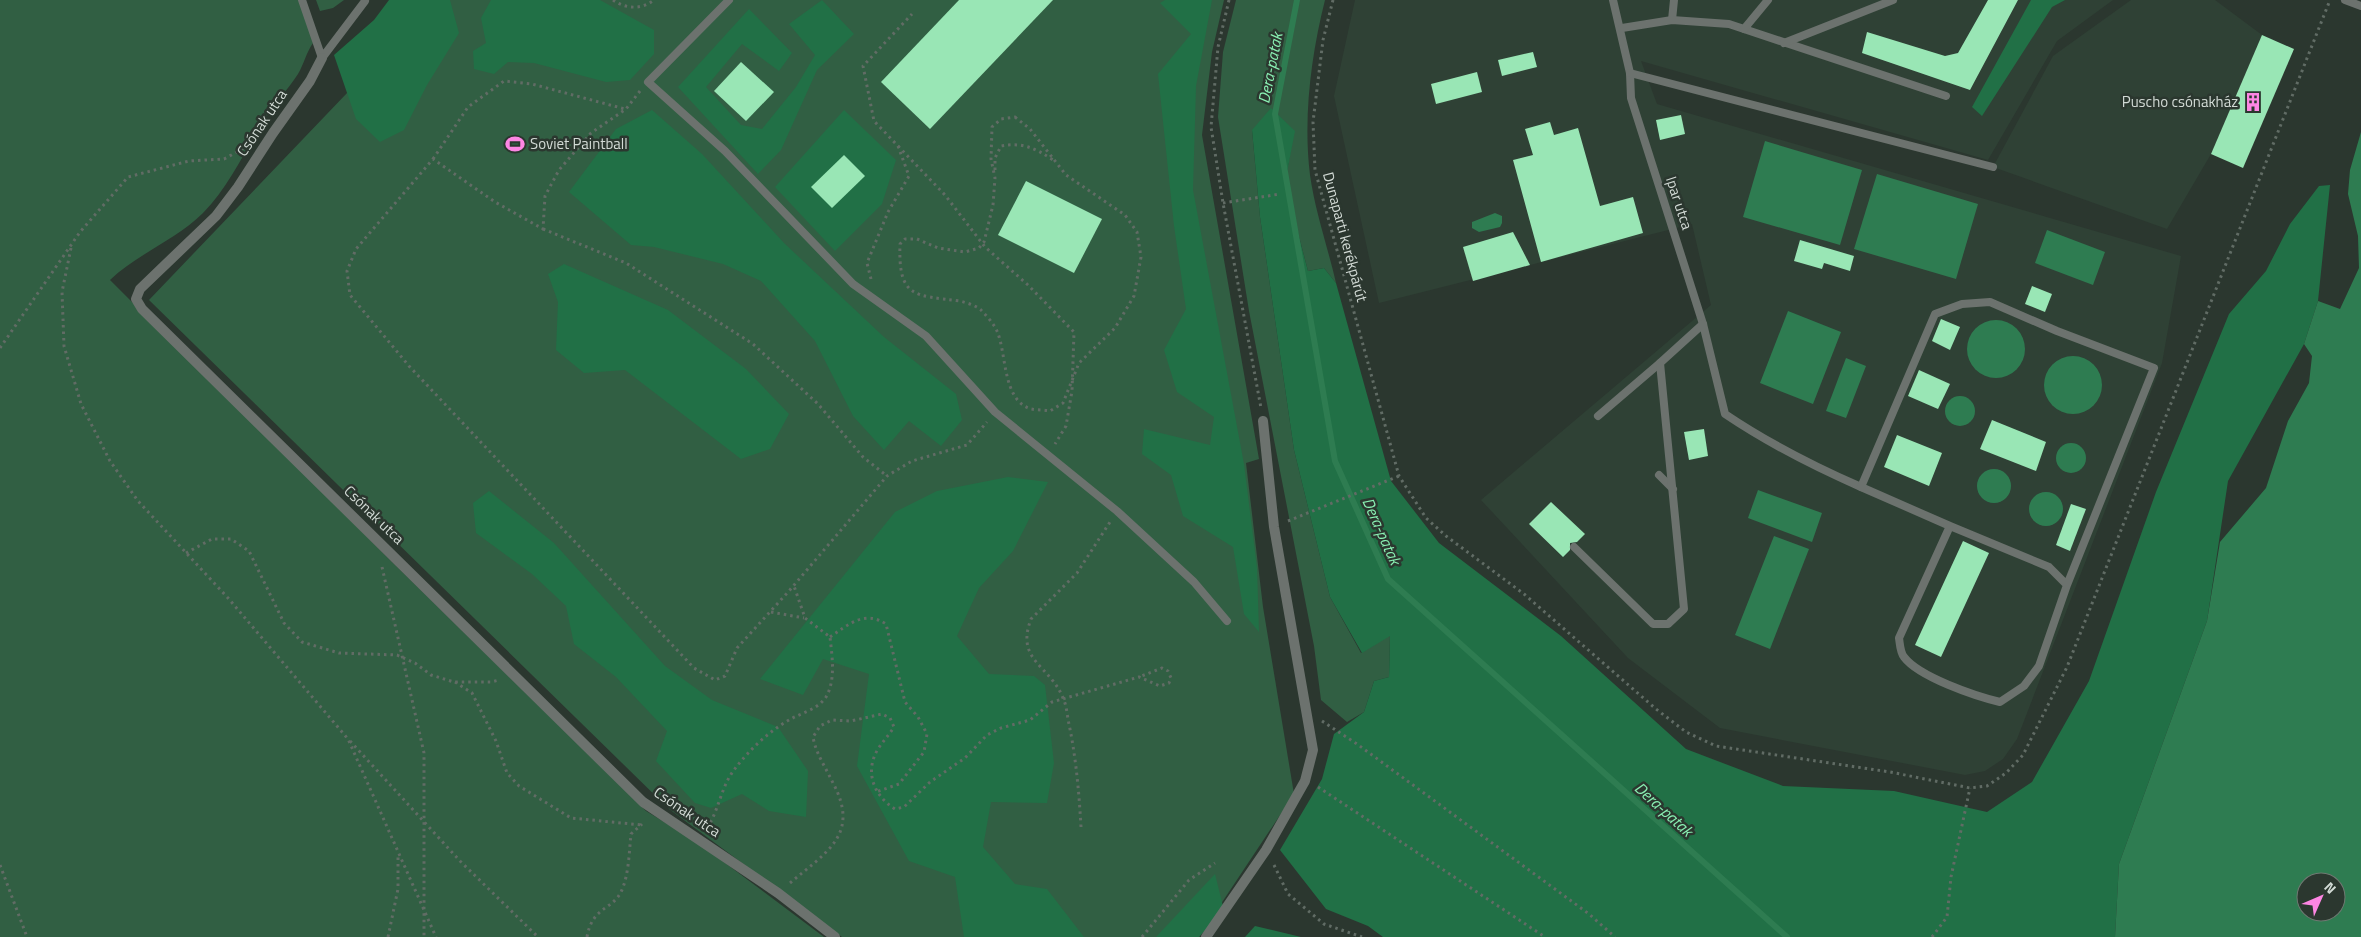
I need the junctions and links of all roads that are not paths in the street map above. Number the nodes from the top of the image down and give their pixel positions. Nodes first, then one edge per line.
1 (302, 0) edge
2 (729, 0) edge
3 (1613, 0) edge
4 (1674, 0) edge
5 (1768, 0) edge
6 (1893, 0) edge
7 (2345, 0) edge
8 (365, 1) dead end
9 (2361, 6) edge
10 (1672, 20) junction
11 (1622, 28) junction
12 (1744, 29) junction
13 (1784, 43) junction
14 (322, 58) junction
15 (1630, 73) junction
16 (1946, 96) dead end
17 (1993, 167) dead end
18 (1703, 324) junction
19 (1660, 363) junction
20 (1598, 416) dead end
21 (1263, 421) road end
22 (1659, 475) dead end
23 (1861, 487) junction
24 (1672, 489) junction
25 (1950, 526) junction
26 (1574, 547) dead end
27 (2068, 585) junction
28 (1227, 621) dead end
29 (835, 937) edge
30 (1206, 937) edge

1 - 14 lane
2 - 28 lane
3 - 11 lane, Ipar utca
4 - 10 lane
5 - 12 lane
6 - 13 lane
7 - 9 lane
8 - 14 lane
10 - 11 lane
10 - 12 lane
11 - 15 lane, Ipar utca
12 - 13 lane
13 - 16 lane
14 - 29 street, Csónak utca
15 - 17 lane
15 - 18 lane, Ipar utca
18 - 19 lane
18 - 23 lane, Ipar utca
19 - 20 lane
19 - 24 lane
21 - 30 street
22 - 24 lane
23 - 25 lane
23 - 27 lane
24 - 26 lane
25 - 27 lane
25 - 27 lane

